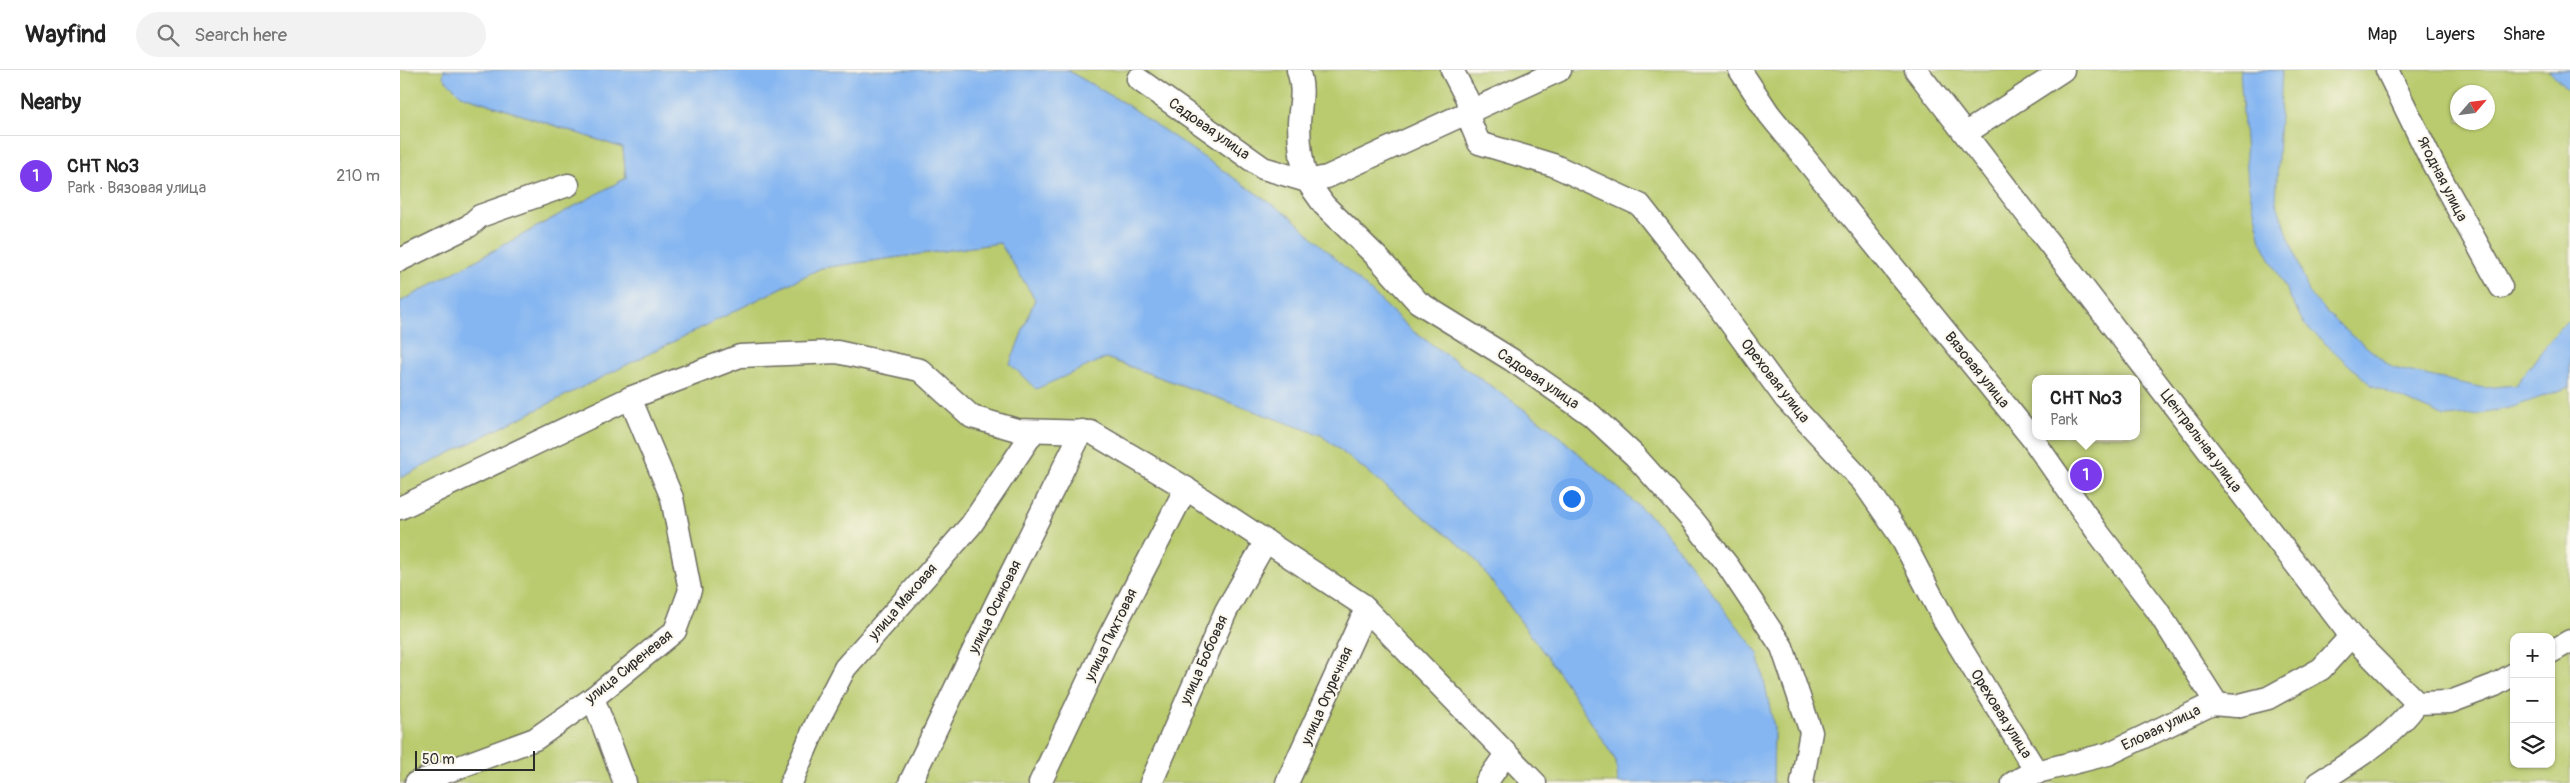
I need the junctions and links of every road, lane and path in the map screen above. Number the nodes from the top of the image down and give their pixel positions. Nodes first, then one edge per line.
1 (1298, 70) edge
2 (1452, 70) edge
3 (1560, 70) edge
4 (1740, 70) edge
5 (1916, 70) edge
6 (2063, 70) edge
7 (2387, 70) edge
8 (1138, 79) dead end
9 (1469, 111) junction
10 (1966, 133) junction
11 (1307, 181) junction
12 (568, 185) dead end
13 (400, 260) edge
14 (2500, 287) dead end
15 (630, 398) junction
16 (1034, 430) junction
17 (1082, 431) junction
18 (2032, 438) edge
19 (2033, 440) edge
20 (1186, 488) junction
21 (400, 508) edge
22 (1266, 541) junction
23 (1366, 609) junction
24 (2351, 636) junction
25 (2570, 641) edge
26 (2555, 650) edge
27 (2510, 676) edge
28 (593, 698) junction
29 (2417, 703) junction
30 (2217, 704) junction
31 (1506, 754) junction
32 (2037, 772) junction
33 (416, 783) edge
34 (625, 783) edge
35 (791, 783) edge
36 (910, 783) edge
37 (1040, 783) edge
38 (1151, 783) edge
39 (1287, 783) edge
40 (1486, 783) edge
41 (1535, 783) edge
42 (1802, 783) edge
43 (2013, 783) edge
44 (2318, 783) edge

1 - 11 street
2 - 9 street, Ореховая улица
3 - 9 street
4 - 18 street, Вязовая улица
5 - 10 street, Центральная улица
6 - 10 street
7 - 14 street, Ягодная улица
8 - 11 street, Садовая улица
9 - 11 street
9 - 32 street, Ореховая улица
10 - 24 street, Центральная улица
11 - 42 street, Садовая улица
12 - 13 street
15 - 16 street
15 - 21 street
15 - 28 street, улица Сиреневая
16 - 17 street
16 - 35 street, улица Маковая
17 - 20 street
17 - 36 street, улица Осиновая
19 - 30 street, Вязовая улица
20 - 22 street
20 - 37 street, улица Пихтовая
22 - 23 street
22 - 38 street, улица Бобовая
23 - 31 street
23 - 39 street, улица Огуречная
24 - 29 street, Центральная улица
24 - 30 street, Еловая улица
25 - 26 street
27 - 29 street
28 - 33 street, улица Сиреневая
28 - 34 street
29 - 44 street
30 - 32 street, Еловая улица
31 - 40 street
31 - 41 street
32 - 43 street, Еловая улица

